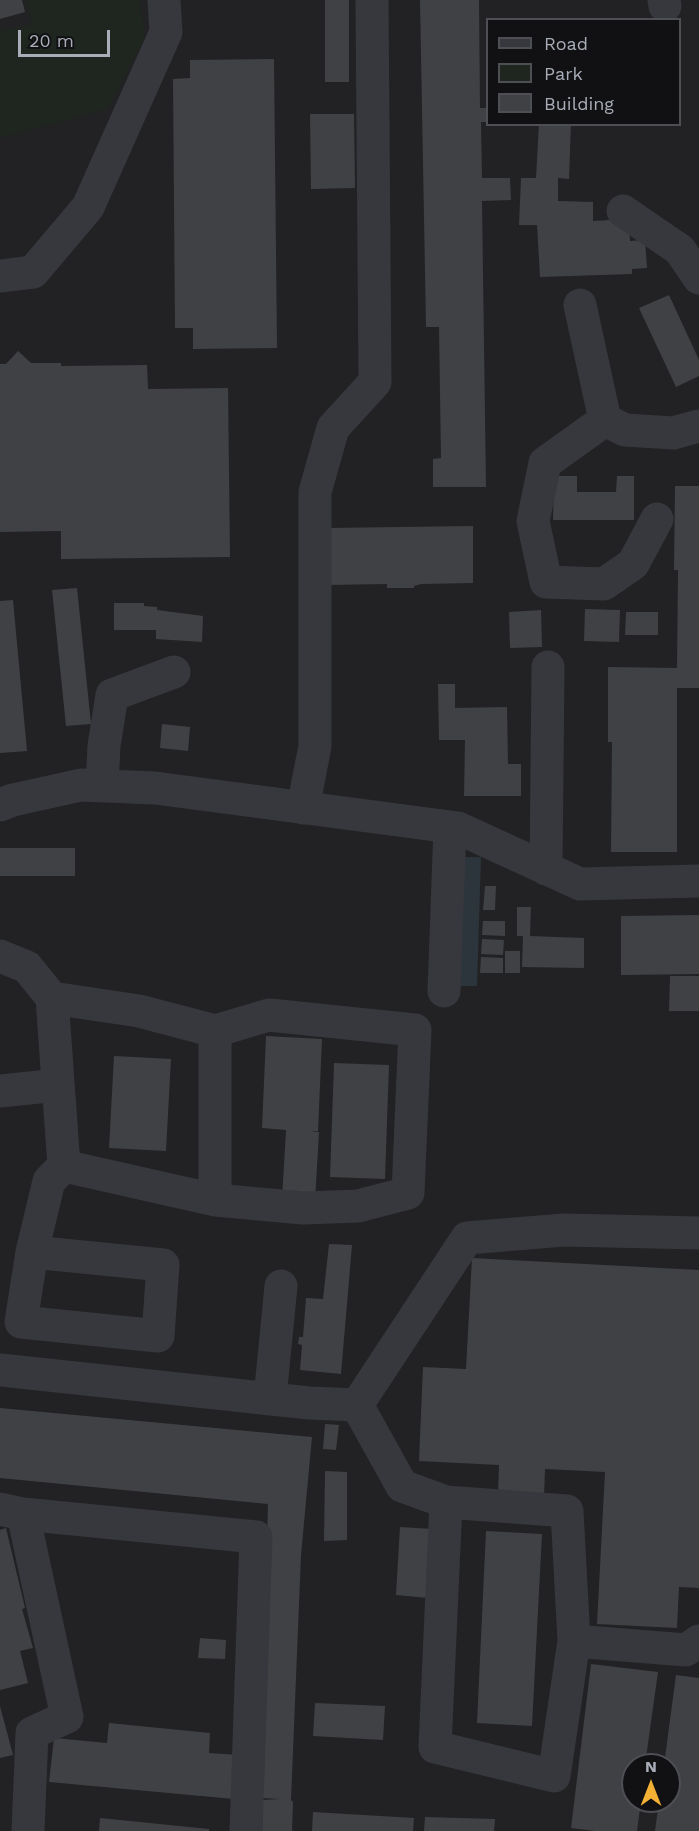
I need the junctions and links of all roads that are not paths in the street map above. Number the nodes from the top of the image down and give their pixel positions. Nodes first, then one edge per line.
1 (164, 0) edge
2 (372, 0) edge
3 (623, 212) dead end
4 (0, 276) edge
5 (699, 278) edge
6 (580, 305) dead end
7 (605, 420) junction
8 (699, 426) edge
9 (657, 519) dead end
10 (548, 667) dead end
11 (174, 672) dead end
12 (102, 786) junction
13 (0, 805) edge
14 (303, 808) junction
15 (450, 826) junction
16 (546, 869) junction
17 (699, 881) edge
18 (0, 956) edge
19 (444, 991) dead end
20 (52, 998) junction
21 (215, 1031) junction
22 (58, 1085) junction
23 (0, 1091) edge
24 (64, 1166) junction
25 (215, 1200) junction
26 (699, 1233) edge
27 (32, 1252) dead end
28 (281, 1286) dead end
29 (0, 1370) edge
30 (270, 1398) junction
31 (357, 1405) junction
32 (446, 1502) junction
33 (12, 1512) edge
34 (574, 1641) junction
35 (699, 1641) edge
36 (28, 1831) edge
37 (246, 1831) edge

1 - 4 lane
2 - 14 lane
3 - 5 lane
6 - 7 lane
7 - 8 lane
7 - 9 lane
10 - 16 lane
11 - 12 lane
12 - 13 lane
12 - 14 lane
14 - 15 lane
15 - 16 lane
15 - 19 lane
16 - 17 lane
18 - 20 lane
20 - 21 lane
20 - 22 lane
21 - 25 lane
21 - 25 lane
22 - 23 lane
22 - 24 lane
24 - 25 lane
24 - 27 lane
26 - 31 lane
28 - 30 lane
29 - 30 lane
30 - 31 lane
31 - 32 lane
32 - 34 lane
32 - 34 lane
33 - 36 lane
33 - 37 lane
34 - 35 lane

